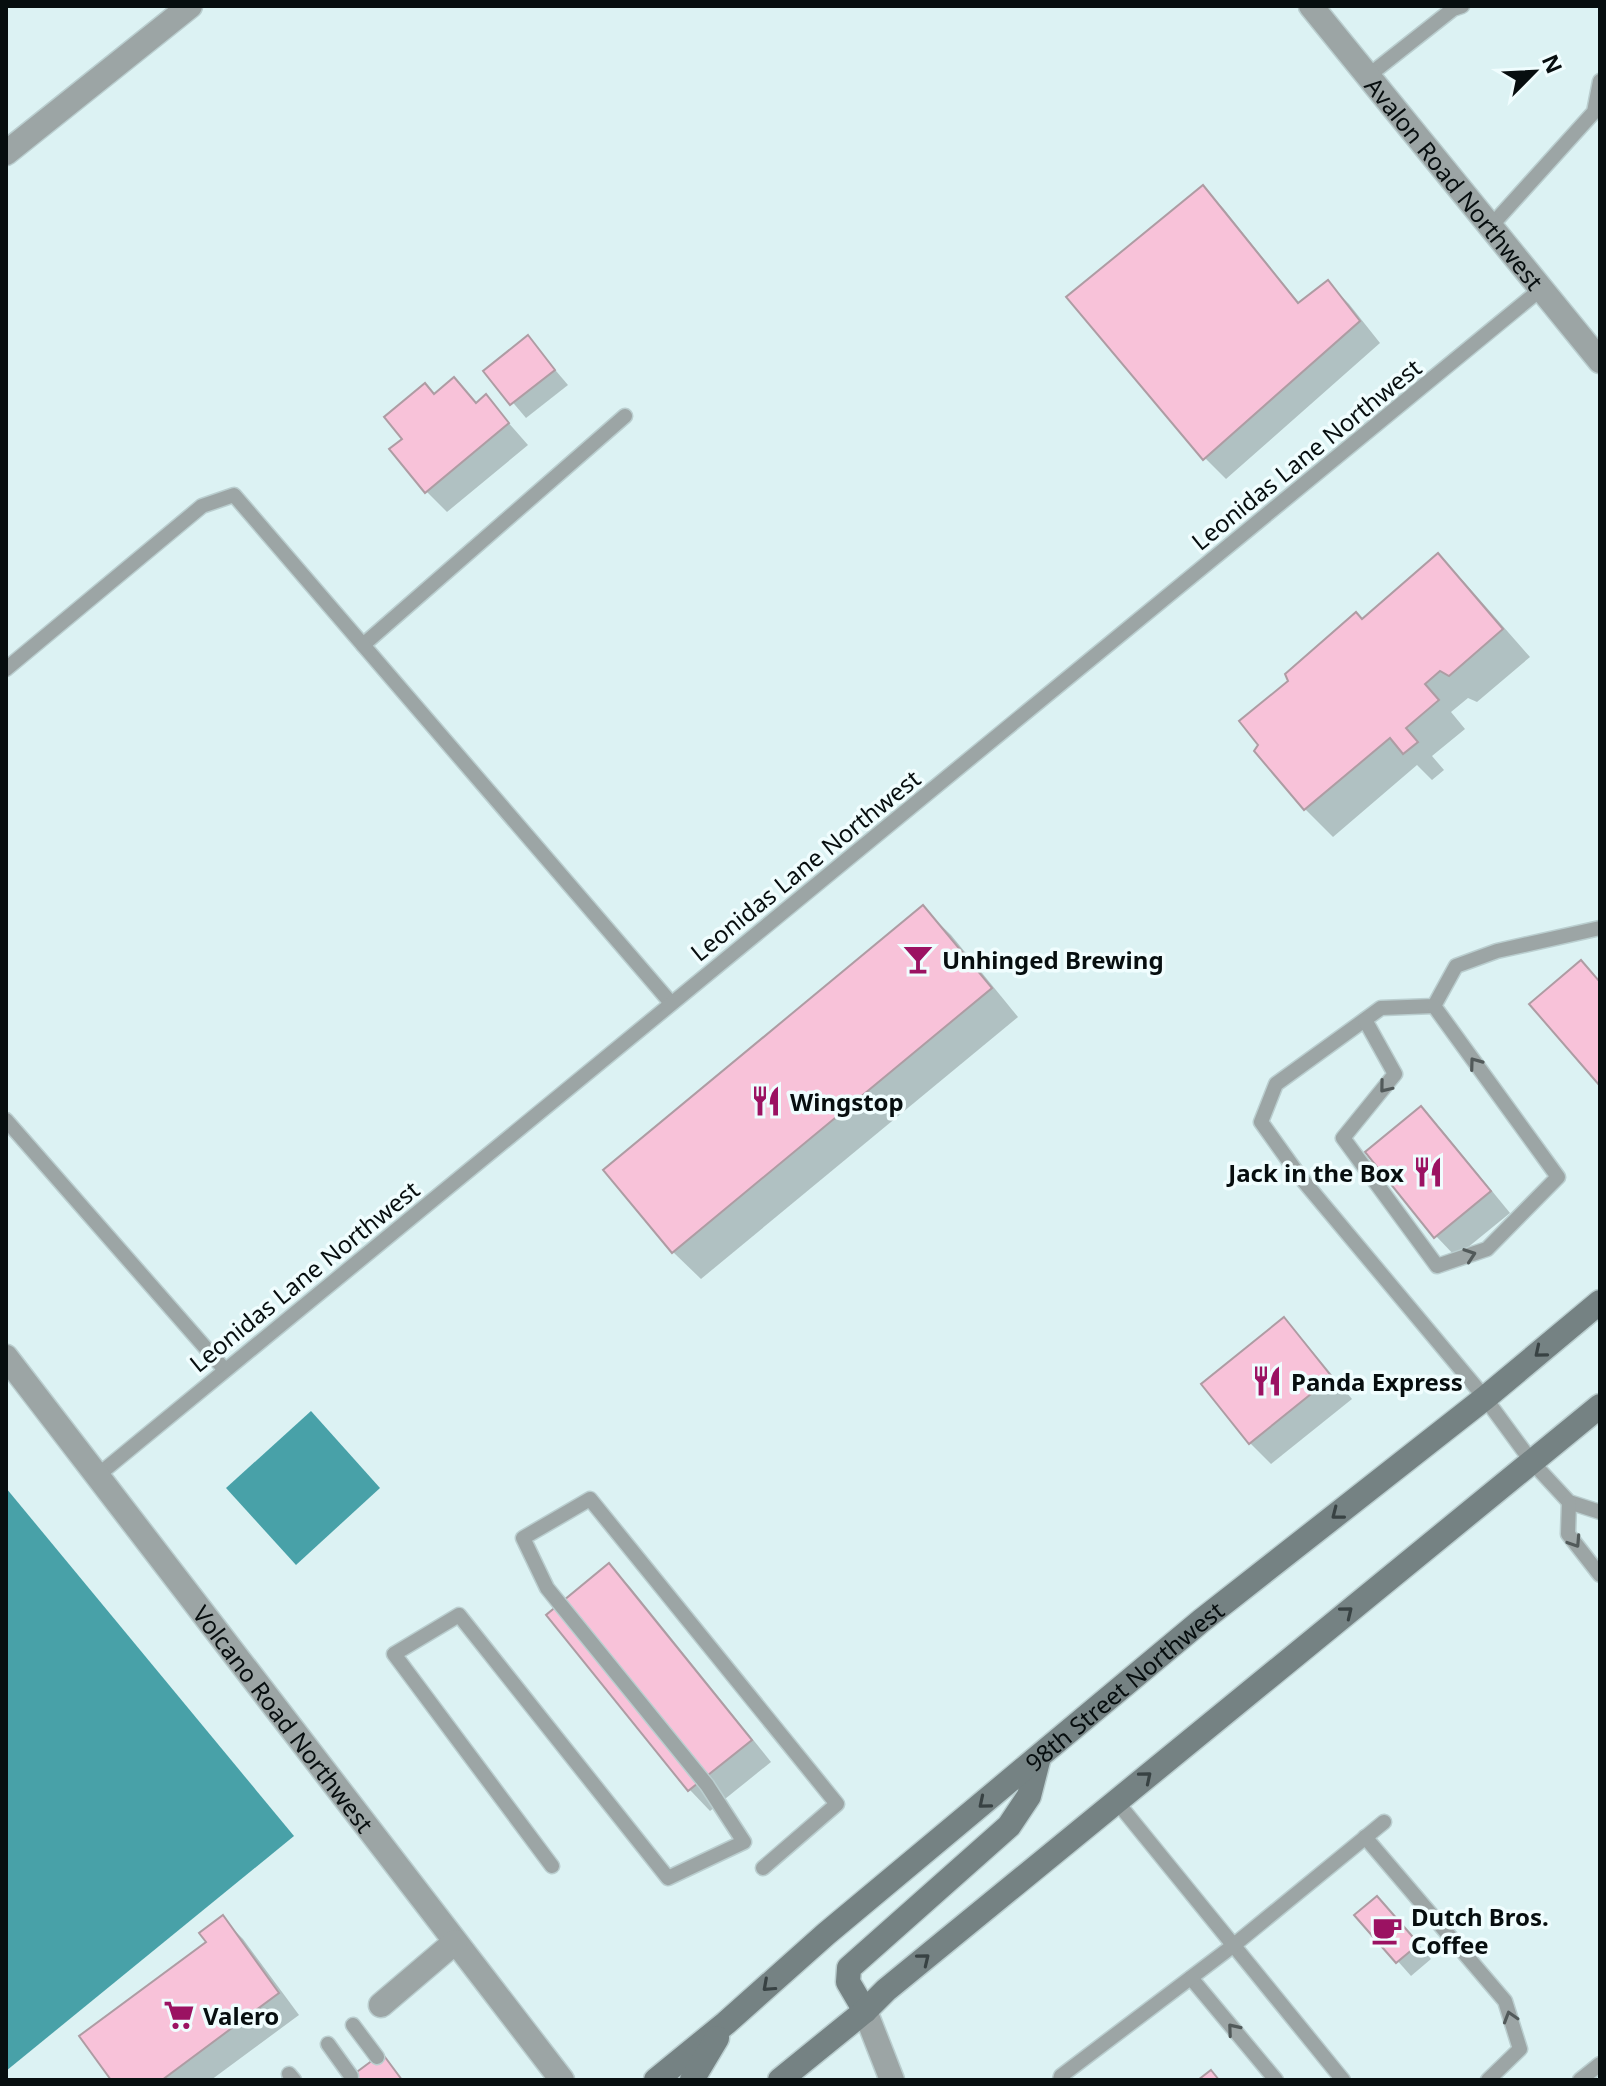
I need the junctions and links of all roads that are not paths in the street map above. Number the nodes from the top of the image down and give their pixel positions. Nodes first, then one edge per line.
1 (190, 6) edge
2 (1311, 6) edge
3 (1462, 6) edge
4 (1368, 76) junction
5 (1600, 81) edge
6 (6, 153) edge
7 (1491, 226) junction
8 (1541, 289) junction
9 (1600, 361) edge
10 (625, 416) dead end
11 (363, 645) junction
12 (6, 669) edge
13 (1600, 928) edge
14 (671, 1003) junction
15 (1434, 1006) junction
16 (1365, 1020) junction
17 (6, 1120) edge
18 (1600, 1302) edge
19 (6, 1357) edge
20 (225, 1370) junction
21 (1485, 1398) junction
22 (1600, 1406) edge
23 (1532, 1462) junction
24 (97, 1476) junction
25 (1569, 1502) junction
26 (1600, 1512) edge
27 (1600, 1575) edge
28 (1039, 1757) junction
29 (1117, 1802) junction
30 (1384, 1822) dead end
31 (1365, 1837) junction
32 (552, 1866) dead end
33 (763, 1868) dead end
34 (455, 1942) junction
35 (1234, 1945) junction
36 (1191, 1978) junction
37 (381, 2005) dead end
38 (865, 2011) junction
39 (726, 2023) junction
40 (353, 2025) dead end
41 (328, 2044) dead end
42 (377, 2057) dead end
43 (1600, 2064) edge
44 (351, 2076) dead end
45 (562, 2080) edge
46 (656, 2080) edge
47 (692, 2080) edge
48 (780, 2080) edge
49 (892, 2080) edge
50 (1060, 2080) edge
51 (1276, 2080) edge
52 (1343, 2080) edge
53 (1488, 2080) edge
54 (1580, 2080) edge

1 - 6 street
2 - 4 street, Avalon Road Northwest
3 - 4 lane
4 - 7 street, Avalon Road Northwest
5 - 7 lane
7 - 8 street, Avalon Road Northwest
8 - 9 street, Avalon Road Northwest
8 - 14 lane, Leonidas Lane Northwest
10 - 11 lane
11 - 12 lane
11 - 14 lane
13 - 15 lane
14 - 20 lane, Leonidas Lane Northwest
15 - 16 lane
16 -> 15 lane
16 - 21 lane
17 - 20 lane
18 -> 21 main road, 98th Street Northwest
19 - 24 street, Volcano Road Northwest
20 - 24 lane, Leonidas Lane Northwest
21 - 23 lane
21 -> 28 main road, 98th Street Northwest
22 - 23 main road
23 - 25 lane
29 -> 23 main road
24 - 34 street, Volcano Road Northwest
25 - 26 lane
25 -> 27 lane
28 - 38 main road
28 -> 39 main road, 98th Street Northwest
29 - 35 lane
38 -> 29 main road
30 - 31 lane
31 - 35 lane
53 -> 31 lane
32 - 33 lane
34 - 37 street
34 - 45 street, Volcano Road Northwest
35 - 36 lane
35 - 52 lane
36 - 50 lane
51 -> 36 lane
38 - 48 main road
38 - 49 street
39 - 46 main road, 98th Street Northwest
39 - 47 main road
40 - 42 lane
41 - 44 lane
43 - 54 lane

